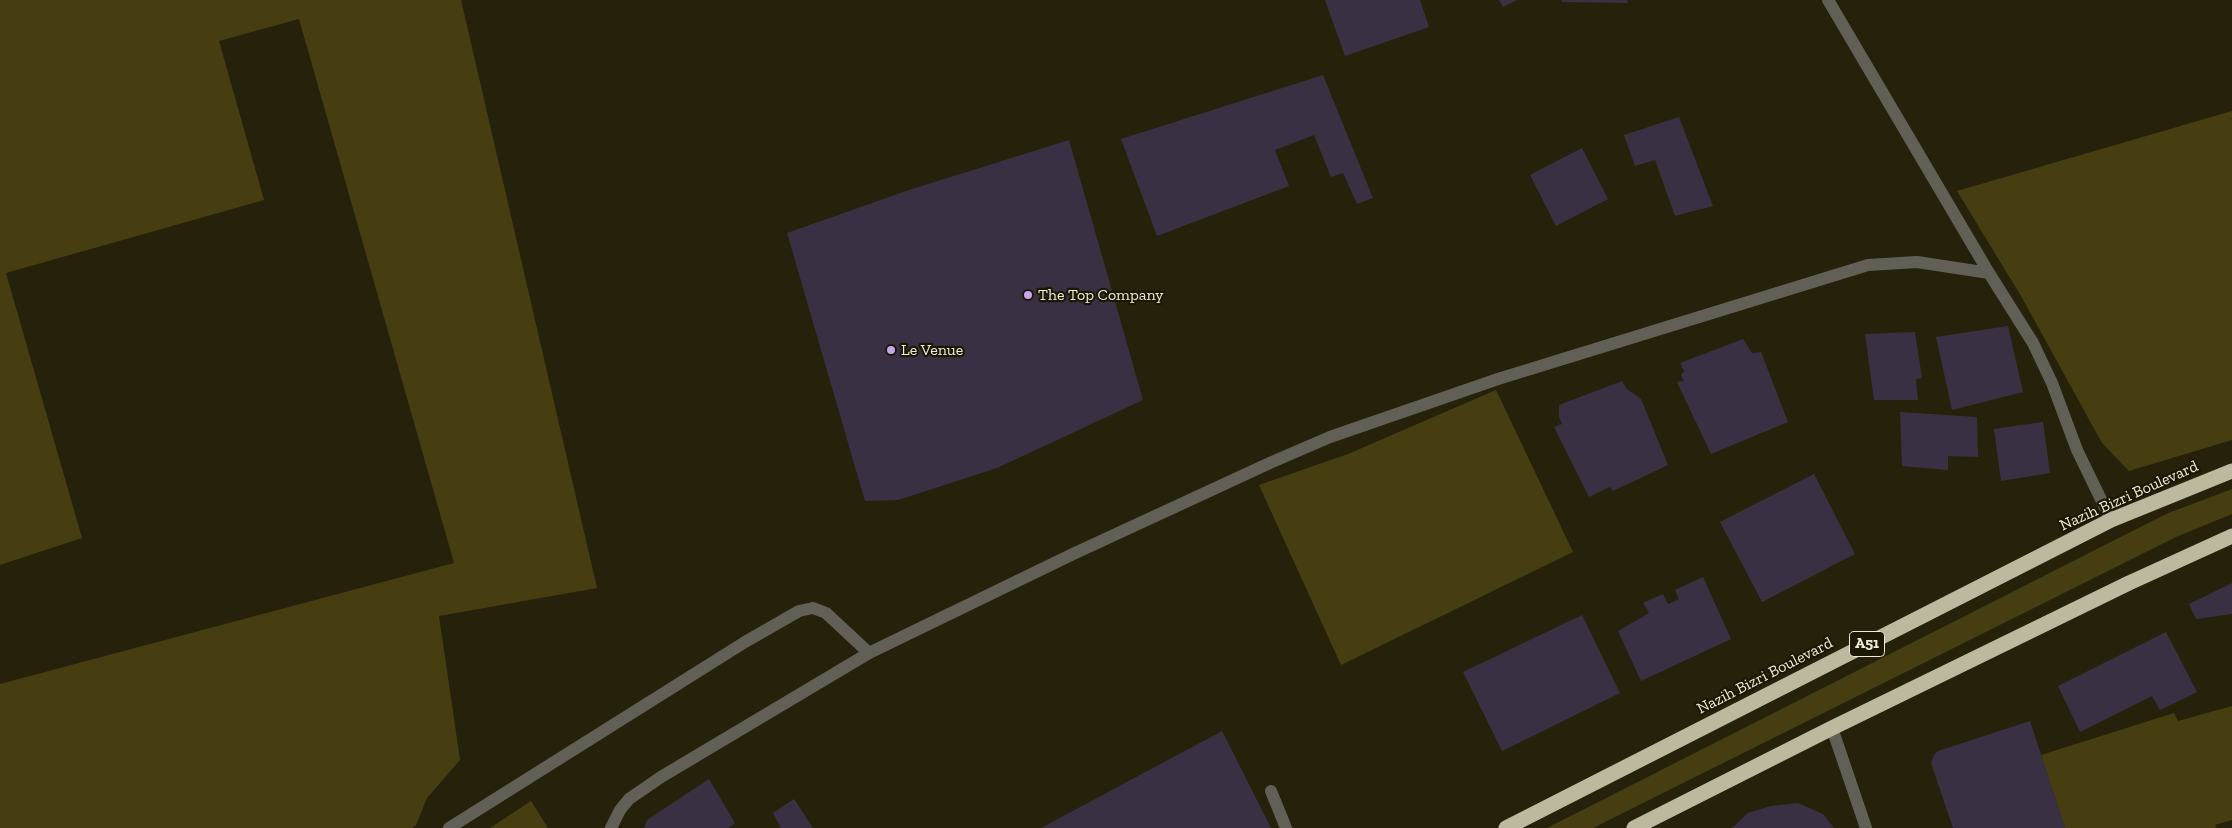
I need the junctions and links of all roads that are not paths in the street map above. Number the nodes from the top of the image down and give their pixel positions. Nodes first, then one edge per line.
1 (1828, 0) edge
2 (1989, 272) junction
3 (2232, 471) edge
4 (2110, 520) junction
5 (2232, 536) edge
6 (869, 653) junction
7 (1832, 728) junction
8 (1271, 791) dead end
9 (449, 828) edge
10 (611, 828) edge
11 (1286, 828) edge
12 (1506, 828) edge
13 (1634, 828) edge
14 (1866, 828) edge

1 - 2 street
2 - 4 street
2 - 6 street
3 - 4 highway, Nazih Bizri Boulevard / A51
4 - 12 highway, Nazih Bizri Boulevard / A51
5 - 7 highway
6 - 9 street
6 - 10 street
7 - 13 highway
7 - 14 street
8 - 11 street

